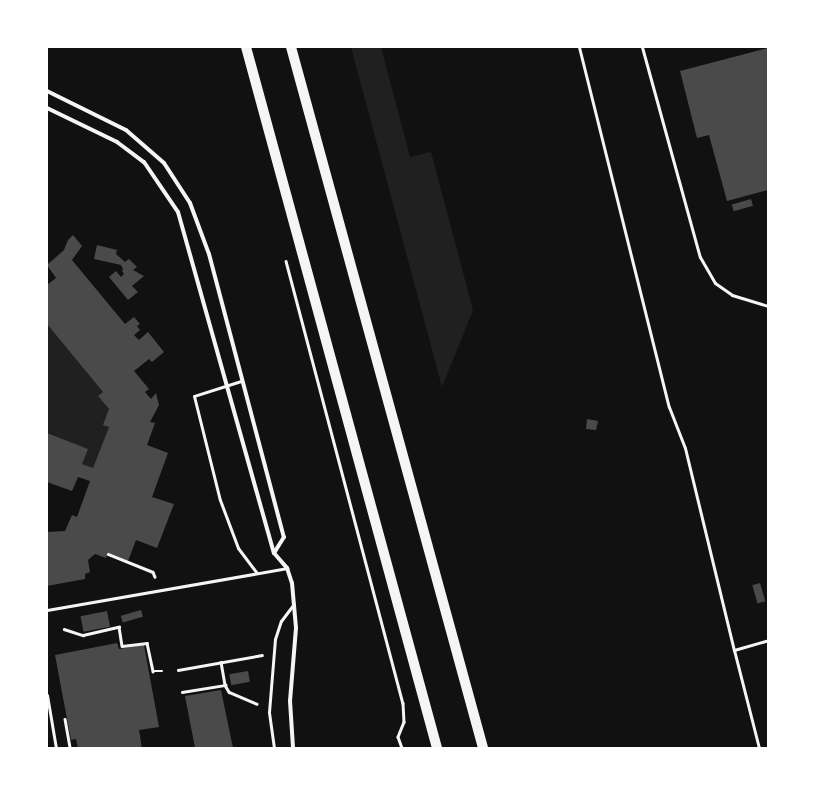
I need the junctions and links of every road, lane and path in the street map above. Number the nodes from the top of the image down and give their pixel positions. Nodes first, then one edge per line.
1 (246, 47) edge
2 (291, 47) edge
3 (578, 47) edge
4 (642, 47) edge
5 (47, 91) edge
6 (47, 108) edge
7 (768, 306) edge
8 (315, 371) dead end
9 (241, 381) junction
10 (227, 385) junction
11 (274, 553) junction
12 (108, 554) dead end
13 (287, 568) junction
14 (257, 573) junction
15 (155, 577) dead end
16 (294, 604) junction
17 (47, 610) edge
18 (64, 629) dead end
19 (768, 640) edge
20 (734, 650) junction
21 (266, 654) dead end
22 (221, 662) junction
23 (162, 670) dead end
24 (178, 670) dead end
25 (225, 685) junction
26 (182, 692) dead end
27 (47, 695) edge
28 (261, 705) dead end
29 (294, 747) edge
30 (56, 748) edge
31 (274, 748) edge
32 (402, 748) edge
33 (437, 748) edge
34 (482, 748) edge
35 (760, 748) edge

1 - 33 main road
2 - 34 main road
3 - 20 lane
4 - 7 lane
5 - 9 street
6 - 10 street
8 - 32 path
9 - 10 lane
9 - 11 street
10 - 11 street
10 - 14 lane
11 - 13 street
12 - 15 path
13 - 14 lane
13 - 16 street
14 - 17 lane
16 - 29 street
16 - 31 lane
18 - 23 path
19 - 20 lane
20 - 35 lane
21 - 22 path
22 - 24 path
22 - 25 path
25 - 26 path
25 - 28 path
27 - 30 lane

